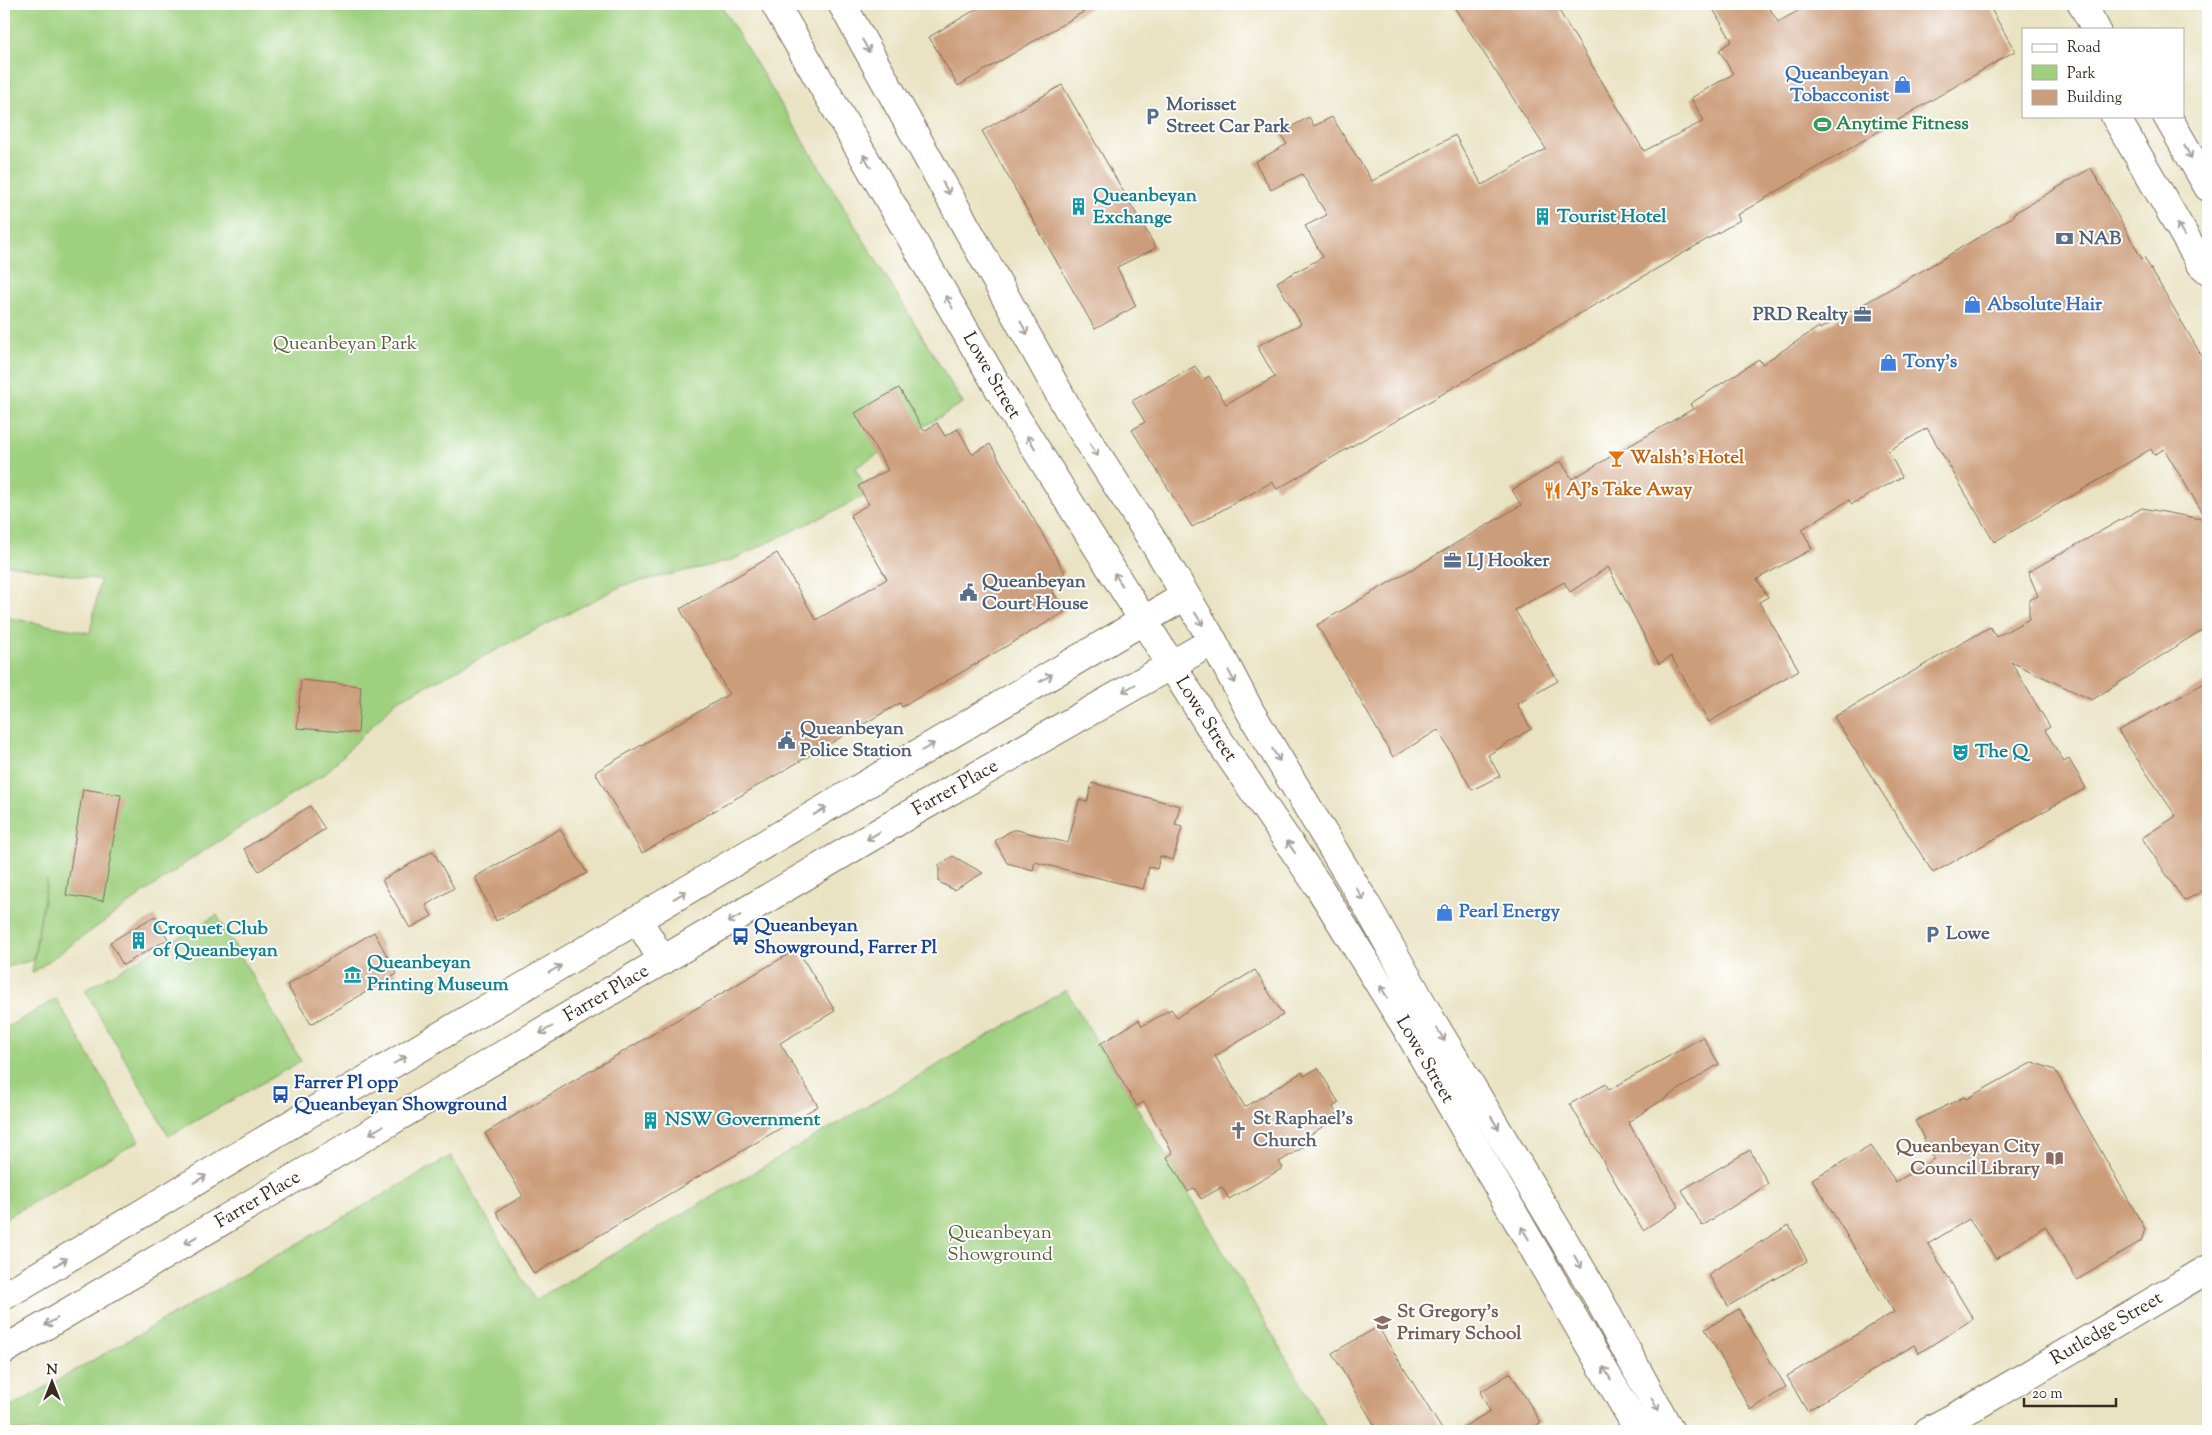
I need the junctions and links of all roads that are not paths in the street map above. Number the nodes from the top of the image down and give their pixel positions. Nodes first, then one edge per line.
1 (775, 4) edge
2 (842, 4) edge
3 (2082, 4) edge
4 (2095, 28) edge
5 (2116, 118) edge
6 (2168, 118) edge
7 (2208, 187) edge
8 (2208, 270) edge
9 (1185, 596) junction
10 (1144, 620) junction
11 (1213, 641) junction
12 (1171, 664) junction
13 (638, 920) junction
14 (663, 961) junction
15 (2208, 1269) edge
16 (4, 1296) edge
17 (4, 1350) edge
18 (1640, 1431) edge
19 (1670, 1431) edge
20 (1928, 1431) edge

10 -> 1 main road, Lowe Street
2 -> 9 main road, Lowe Street
3 - 4 main road
8 -> 5 main road
6 -> 7 main road
9 - 10 main road
9 -> 11 main road, Lowe Street
10 - 12 main road, Lowe Street
13 -> 10 main road
11 - 12 main road, Farrer Place
11 -> 19 main road, Lowe Street
12 -> 14 main road, Farrer Place
18 -> 12 main road, Lowe Street
13 - 14 main road
16 -> 13 main road
14 -> 17 main road, Farrer Place
15 - 20 main road, Rutledge Street

